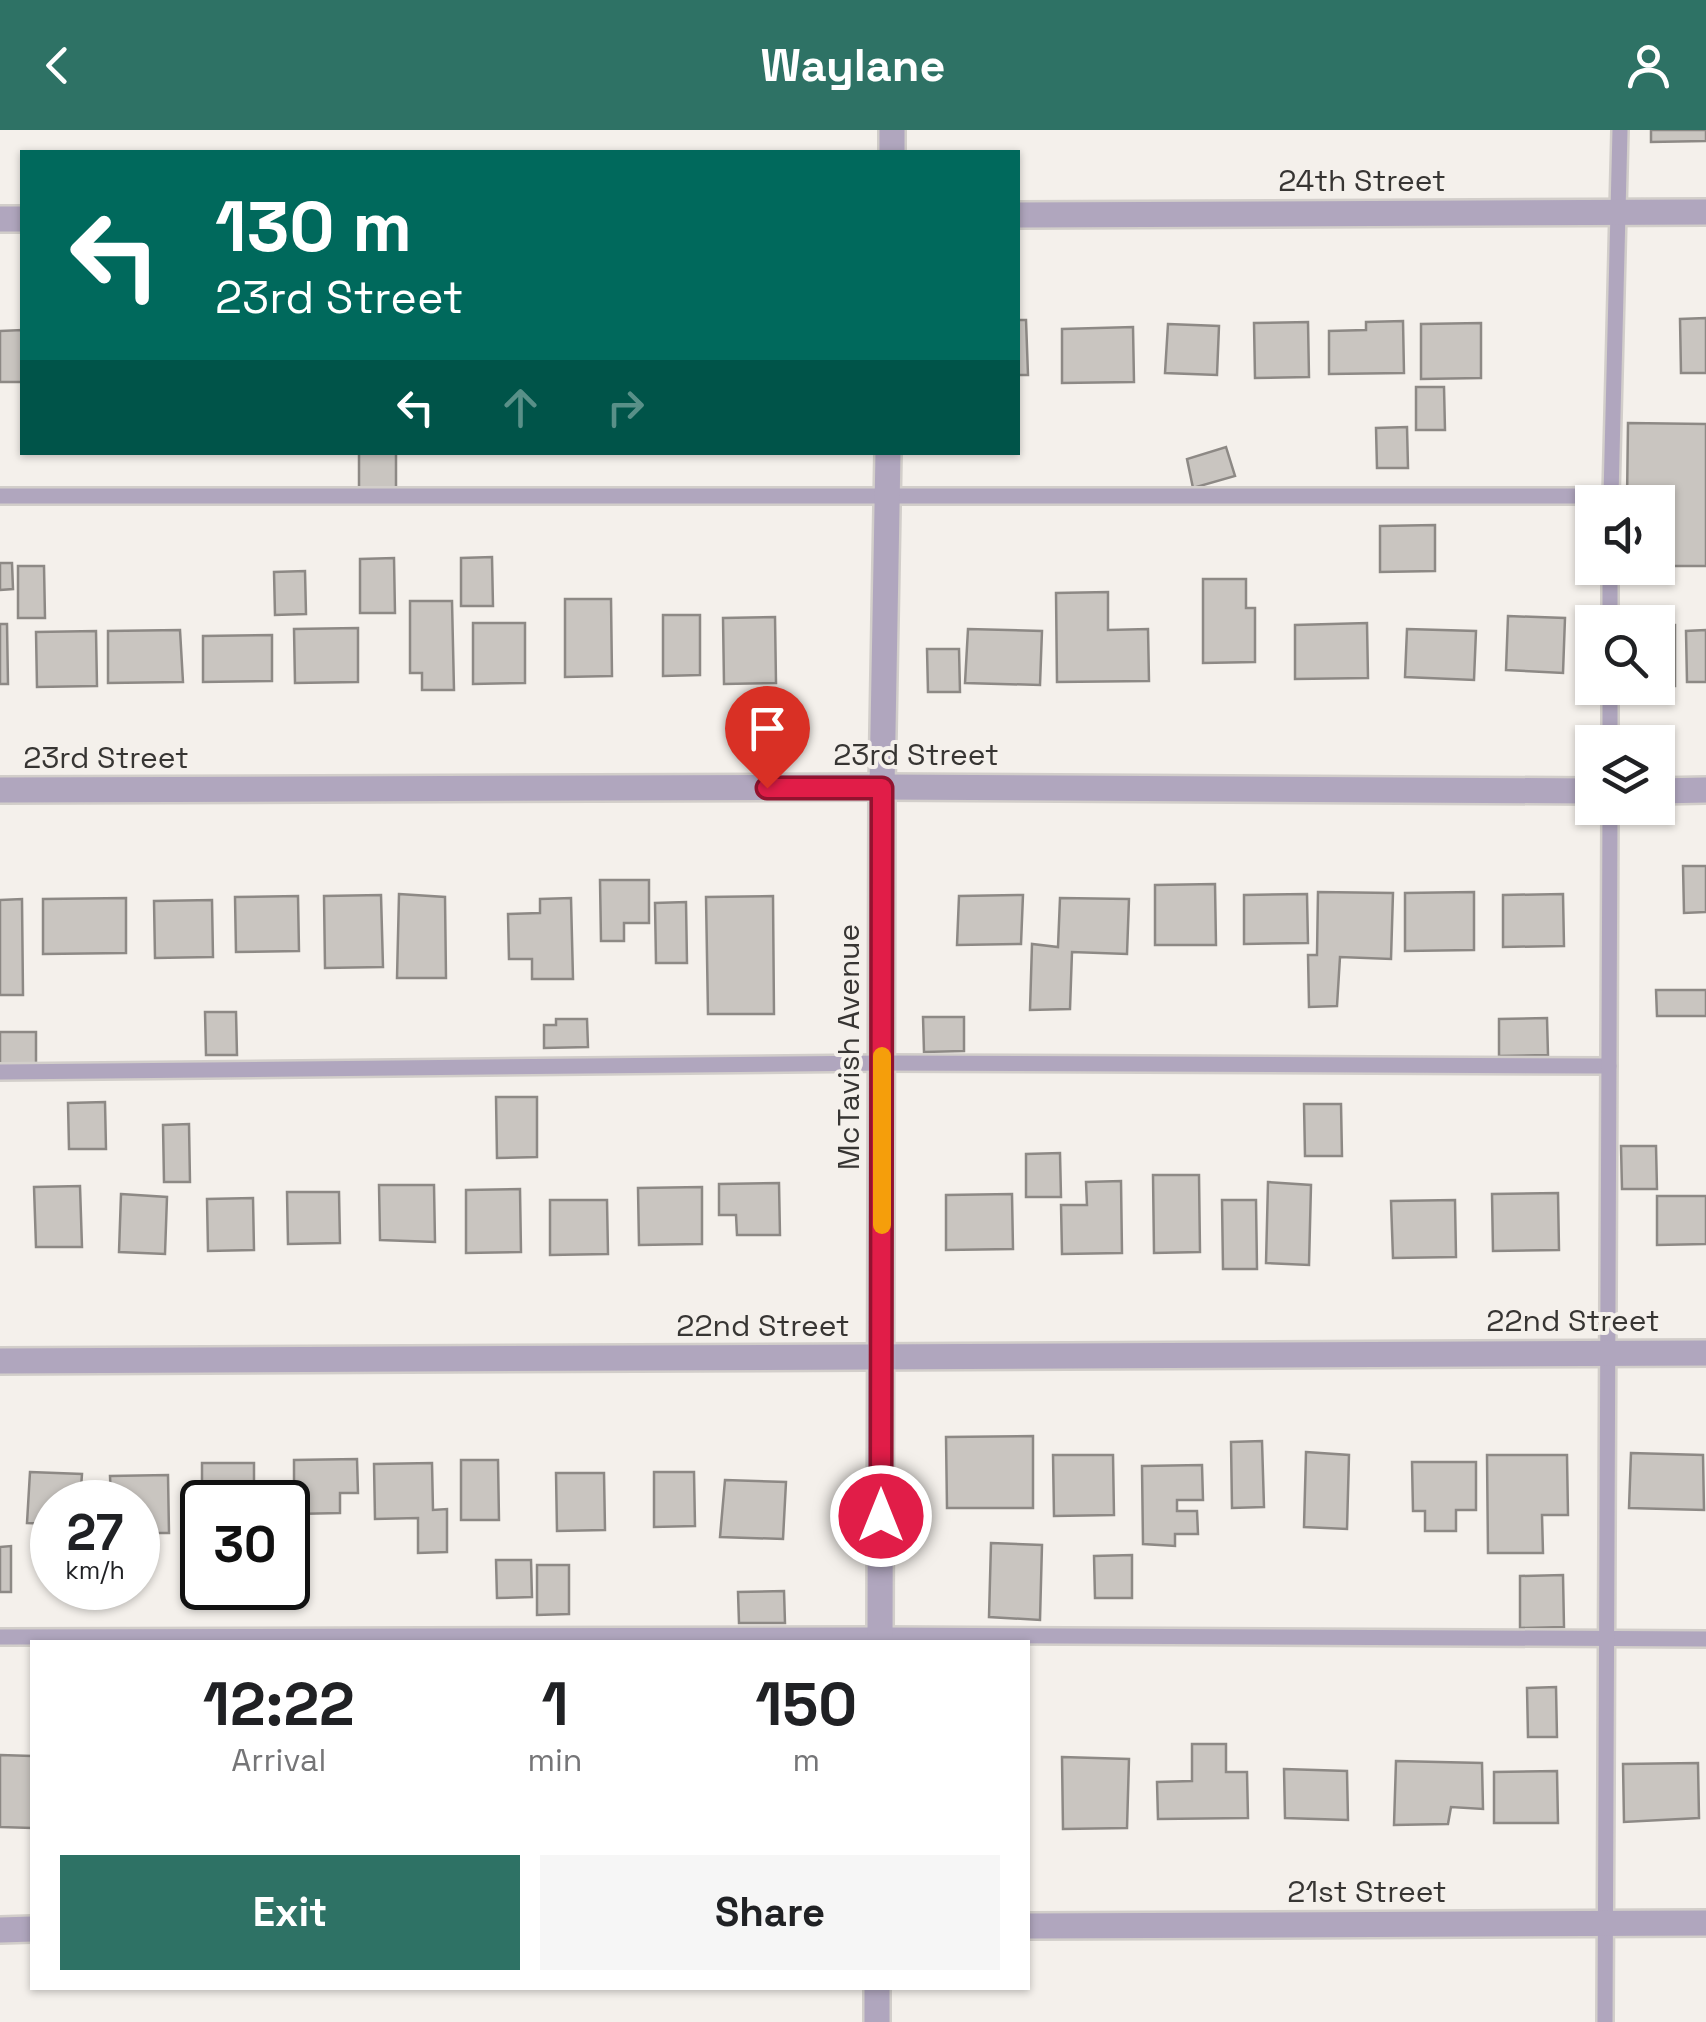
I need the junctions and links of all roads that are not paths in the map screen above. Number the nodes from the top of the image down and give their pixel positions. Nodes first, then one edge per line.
1 (1620, 130) edge
2 (1618, 212) junction
3 (1706, 212) edge
4 (1020, 215) edge
5 (888, 455) edge
6 (1610, 485) edge
7 (0, 496) edge
8 (887, 496) junction
9 (1575, 499) edge
10 (882, 788) junction
11 (0, 790) edge
12 (1675, 790) edge
13 (1706, 790) edge
14 (1575, 791) edge
15 (1610, 825) edge
16 (882, 1063) junction
17 (1609, 1066) junction
18 (0, 1072) edge
19 (1608, 1353) junction
20 (1706, 1353) edge
21 (882, 1358) junction
22 (0, 1360) edge
23 (0, 1638) edge
24 (1607, 1638) junction
25 (880, 1639) edge
26 (1706, 1639) edge
27 (1606, 1924) junction
28 (1706, 1924) edge
29 (1030, 1926) edge
30 (0, 1930) edge
31 (30, 1930) edge
32 (877, 1990) edge
33 (877, 2022) edge
34 (1605, 2022) edge

1 - 2 lane
2 - 3 street, 24th Street
2 - 4 street, 24th Street
2 - 6 lane
5 - 8 street, McTavish Avenue
7 - 8 lane
8 - 9 lane
8 - 10 street, McTavish Avenue
10 - 11 street, 23rd Street
10 - 14 street, 23rd Street
10 - 16 street, McTavish Avenue
12 - 13 street
15 - 17 lane
16 - 17 lane
16 - 18 lane
16 - 21 street, McTavish Avenue
17 - 19 lane
19 - 20 street, 22nd Street
19 - 21 street, 22nd Street
19 - 24 lane
21 - 22 street, 22nd Street
21 - 25 street, McTavish Avenue
23 - 25 lane
24 - 25 lane
24 - 26 lane
24 - 27 lane
27 - 28 street, 21st Street
27 - 29 street, 21st Street
27 - 34 lane
30 - 31 street
32 - 33 street

